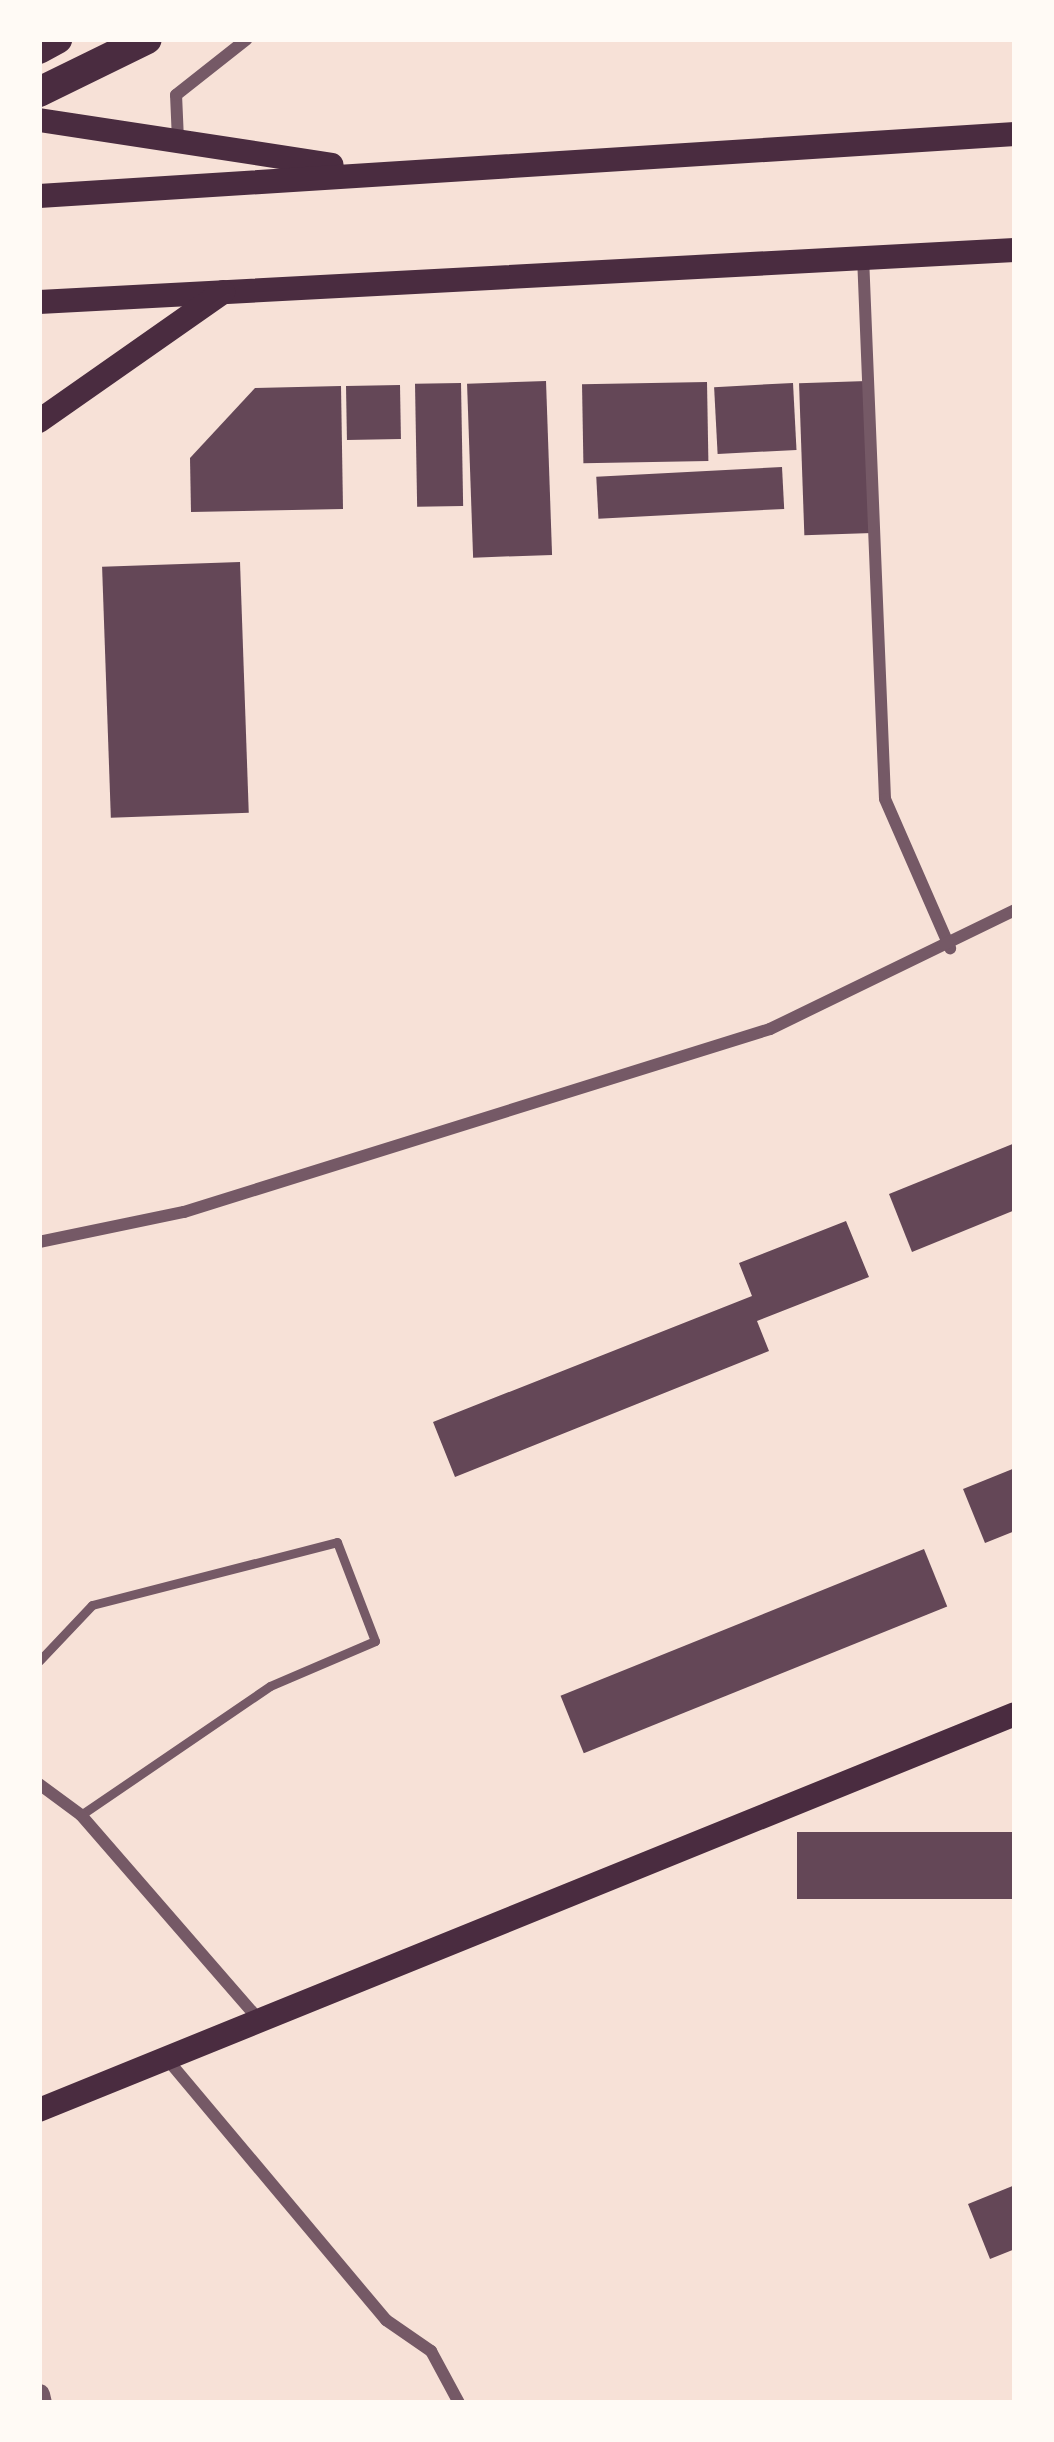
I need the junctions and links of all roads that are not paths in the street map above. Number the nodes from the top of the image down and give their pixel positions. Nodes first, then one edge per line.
1 (57, 39) edge
2 (147, 39) edge
3 (247, 39) edge
4 (39, 49) edge
5 (39, 92) edge
6 (39, 120) edge
7 (1015, 134) edge
8 (178, 140) junction
9 (376, 172) junction
10 (39, 196) edge
11 (1015, 250) edge
12 (863, 256) junction
13 (230, 288) junction
14 (39, 302) edge
15 (39, 422) edge
16 (1015, 910) edge
17 (950, 948) junction
18 (39, 1242) edge
19 (39, 1661) edge
20 (1015, 1714) edge
21 (39, 1784) edge
22 (81, 1815) junction
23 (260, 2020) junction
24 (166, 2058) junction
25 (39, 2110) edge
26 (39, 2394) edge
27 (41, 2403) edge
28 (459, 2403) edge

1 - 4 highway
2 - 5 highway
3 - 8 street
6 - 8 main road
7 - 9 main road
8 - 9 main road
9 - 10 main road
11 - 12 main road
12 - 13 main road
12 - 17 street
13 - 14 main road
13 - 15 main road
16 - 17 street
17 - 18 street
19 - 22 lane
20 - 23 main road
21 - 22 street
22 - 23 street
23 - 24 main road
24 - 25 main road
24 - 28 street
26 - 27 street

